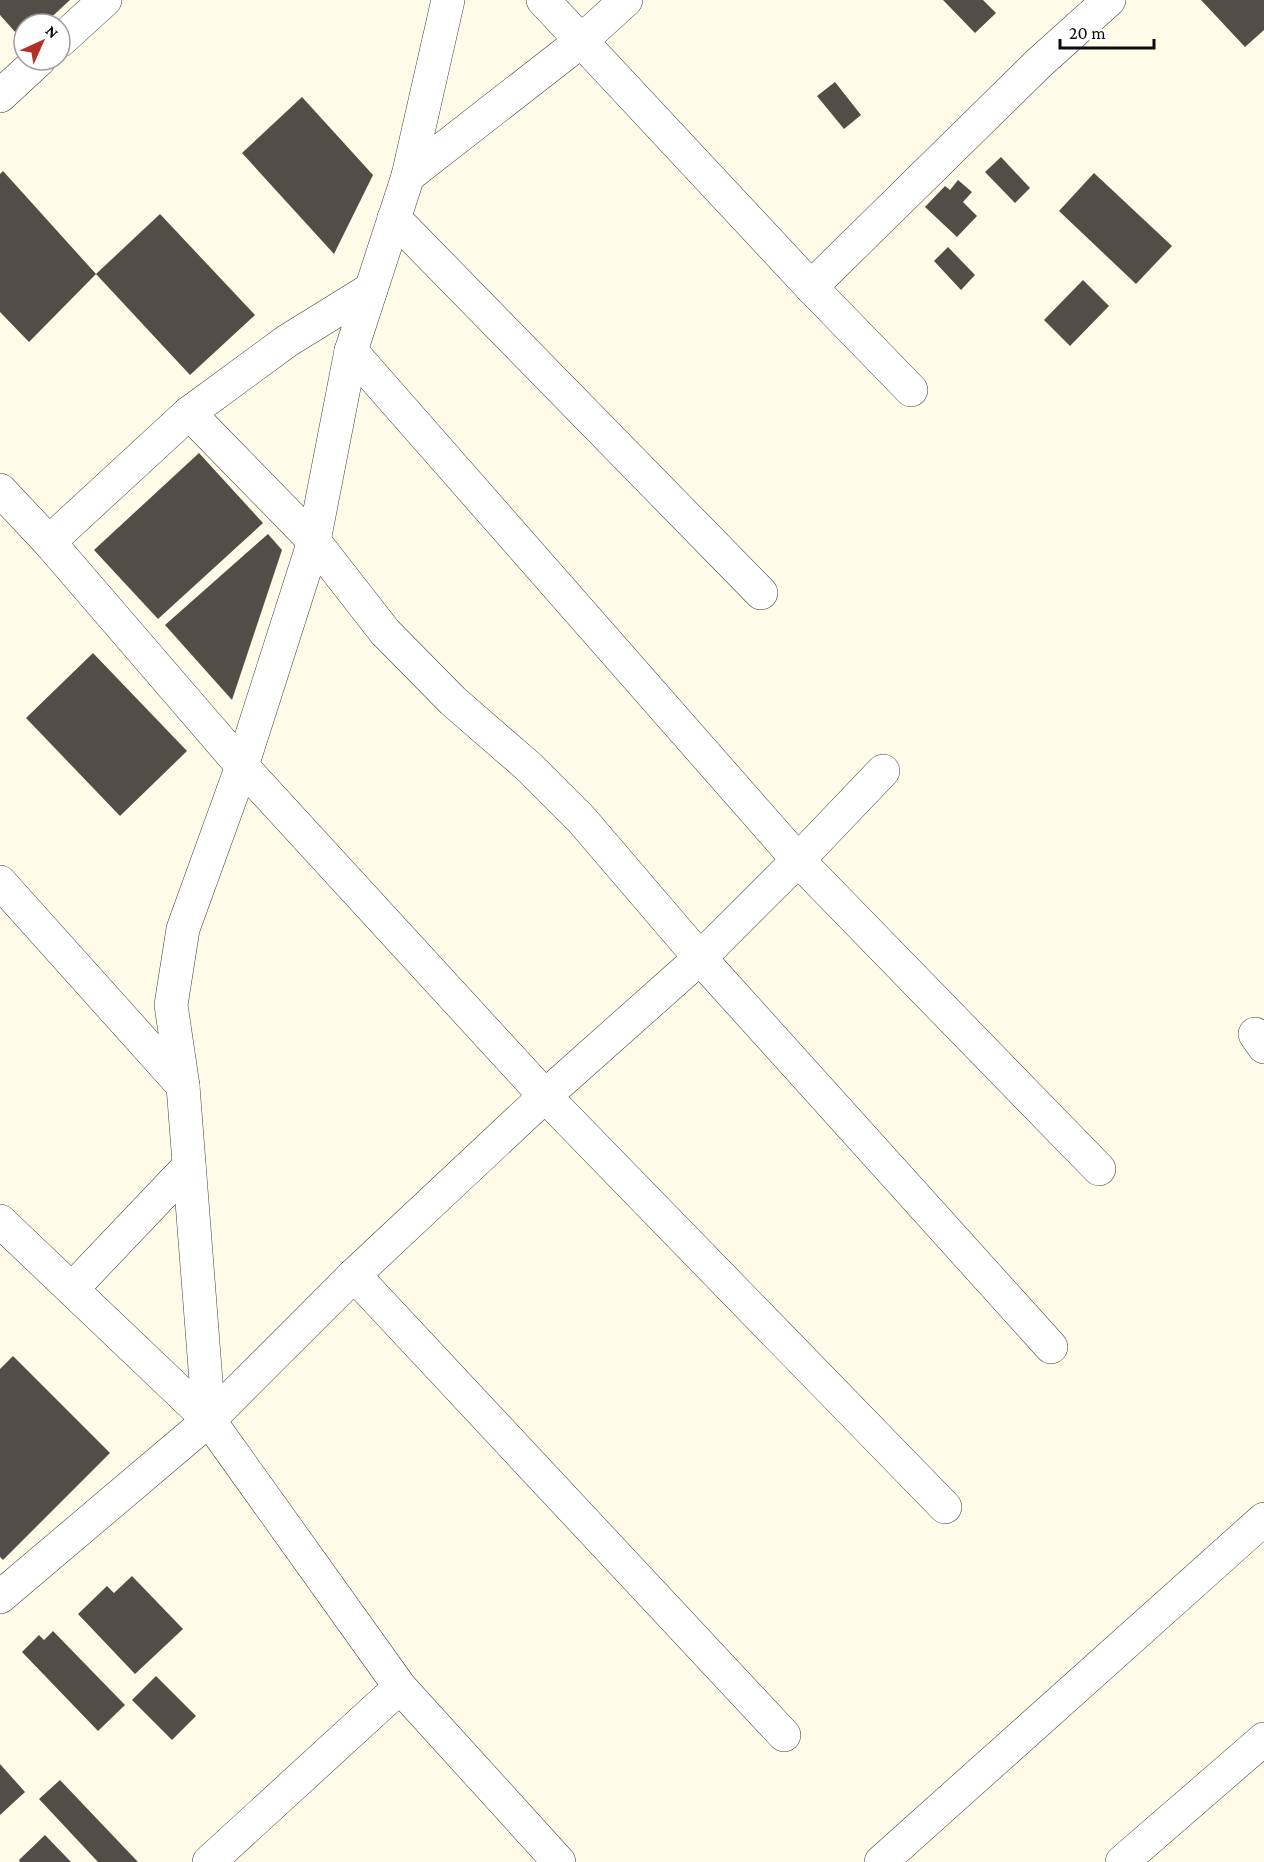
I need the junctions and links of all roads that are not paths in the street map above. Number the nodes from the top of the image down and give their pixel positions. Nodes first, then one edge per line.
1 (105, 0) edge
2 (448, 0) edge
3 (543, 0) edge
4 (626, 0) edge
5 (1109, 0) edge
6 (72, 30) edge
7 (580, 42) junction
8 (26, 72) edge
9 (0, 96) edge
10 (408, 176) junction
11 (394, 218) junction
12 (811, 287) junction
13 (371, 289) junction
14 (351, 351) junction
15 (911, 390) dead end
16 (189, 413) junction
17 (0, 490) edge
18 (314, 541) junction
19 (49, 542) junction
20 (761, 593) dead end
21 (242, 766) junction
22 (883, 771) dead end
23 (798, 860) junction
24 (0, 882) edge
25 (700, 958) junction
26 (183, 1086) junction
27 (545, 1096) junction
28 (189, 1166) junction
29 (1099, 1169) dead end
30 (0, 1221) edge
31 (354, 1275) junction
32 (72, 1289) junction
33 (1051, 1347) dead end
34 (209, 1420) junction
35 (945, 1507) dead end
36 (1264, 1519) edge
37 (0, 1597) edge
38 (400, 1687) junction
39 (784, 1734) dead end
40 (1264, 1739) edge
41 (228, 1856) edge
42 (559, 1862) edge
43 (881, 1862) edge
44 (1122, 1862) edge

1 - 6 street
2 - 10 street
3 - 7 street
4 - 7 street
5 - 12 street
7 - 10 street
7 - 12 street
8 - 9 street
10 - 11 street
11 - 13 street
11 - 20 street
12 - 15 street
13 - 14 street
13 - 16 street
14 - 18 street
14 - 23 street
16 - 18 street
16 - 19 street
17 - 19 street
18 - 21 street
18 - 25 street
19 - 21 street
21 - 26 street
21 - 27 street
22 - 23 street
23 - 25 street
23 - 29 street
24 - 26 street
25 - 27 street
25 - 33 street
26 - 28 street
27 - 31 street
27 - 35 street
28 - 32 street
28 - 34 street
30 - 32 street
31 - 34 street
31 - 39 street
32 - 34 street
34 - 37 street
34 - 38 street
36 - 43 street
38 - 41 street
38 - 42 street
40 - 44 street

